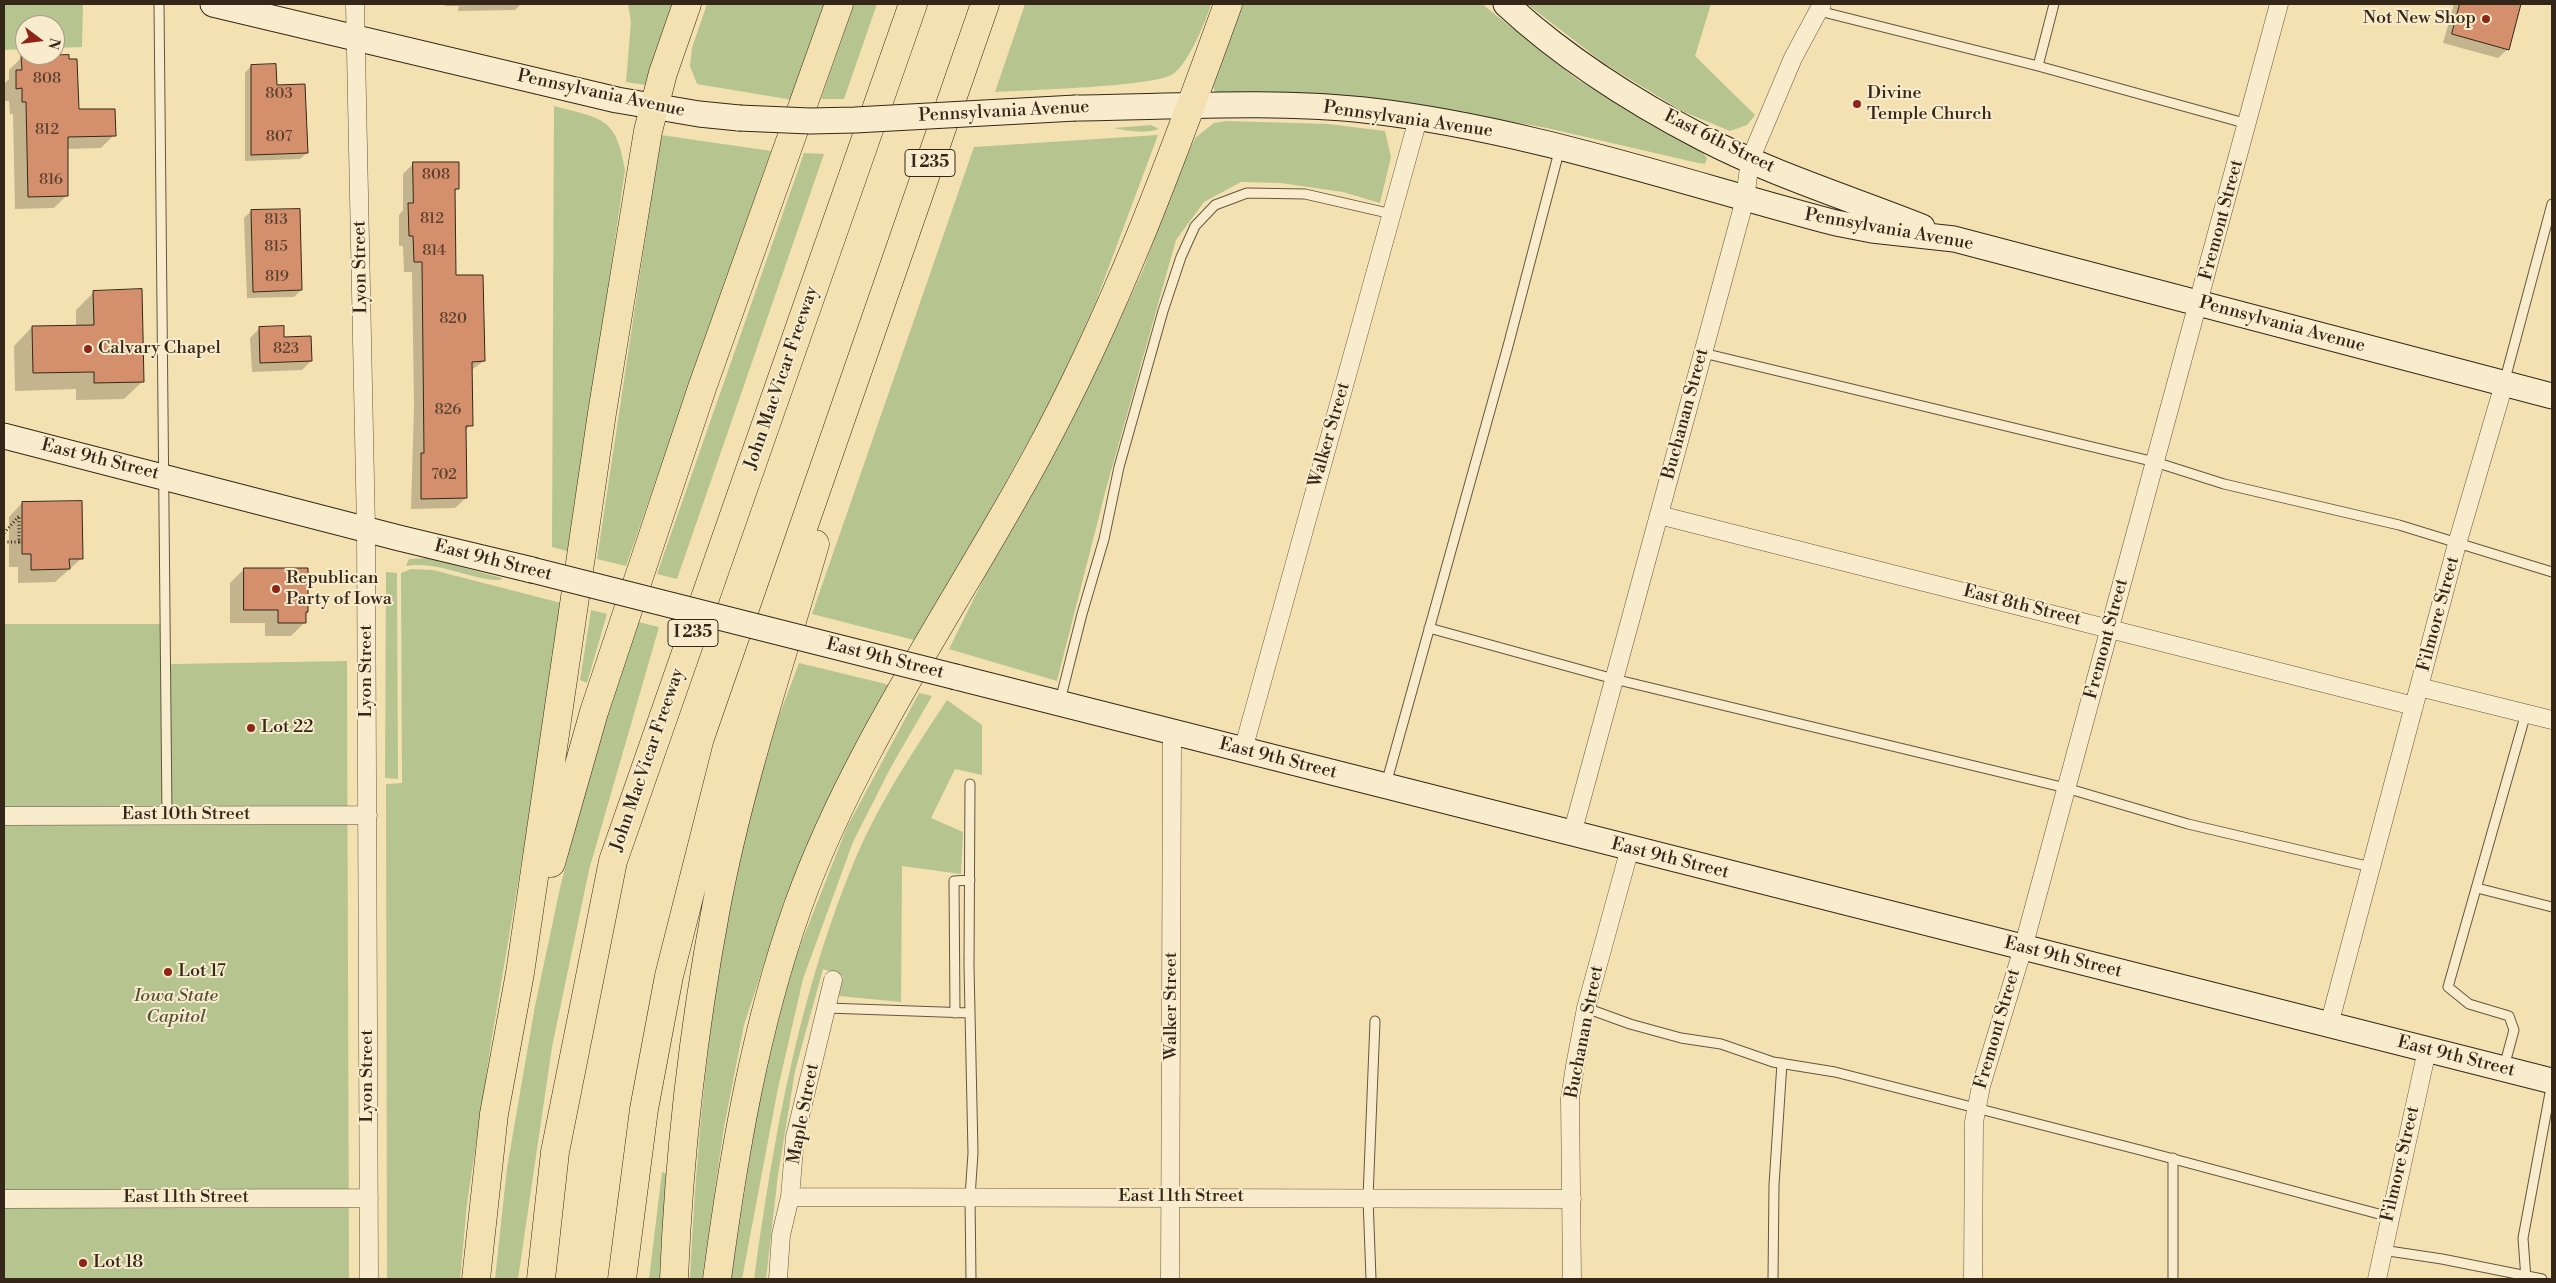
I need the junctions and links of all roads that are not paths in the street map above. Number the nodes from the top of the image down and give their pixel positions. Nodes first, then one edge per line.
1 (158, 4) edge
2 (213, 4) edge
3 (355, 4) edge
4 (686, 4) edge
5 (839, 4) edge
6 (914, 4) edge
7 (985, 4) edge
8 (1228, 4) edge
9 (1506, 4) edge
10 (2054, 4) edge
11 (2279, 4) edge
12 (1820, 7) edge
13 (356, 39) junction
14 (2038, 66) junction
15 (654, 107) junction
16 (1190, 107) junction
17 (1418, 119) junction
18 (2248, 124) junction
19 (1560, 147) junction
20 (1750, 160) junction
21 (1745, 199) junction
22 (2552, 204) edge
23 (1392, 214) junction
24 (1954, 239) junction
25 (2199, 303) junction
26 (875, 323) junction
27 (1703, 352) junction
28 (2504, 384) junction
29 (2552, 396) edge
30 (4, 436) edge
31 (2154, 462) junction
32 (162, 476) junction
33 (1659, 515) junction
34 (366, 530) junction
35 (2457, 544) junction
36 (2552, 572) edge
37 (1428, 628) junction
38 (2110, 628) junction
39 (1614, 679) junction
40 (2419, 687) junction
41 (1060, 704) junction
42 (2414, 706) junction
43 (2526, 713) junction
44 (2552, 720) edge
45 (1172, 733) junction
46 (1243, 750) junction
47 (970, 784) dead end
48 (1385, 786) junction
49 (2066, 788) junction
50 (368, 815) junction
51 (4, 816) edge
52 (167, 816) junction
53 (1572, 834) junction
54 (1630, 848) junction
55 (2371, 868) junction
56 (970, 880) junction
57 (2477, 888) junction
58 (2552, 907) edge
59 (2023, 948) junction
60 (520, 973) junction
61 (833, 980) dead end
62 (827, 1008) junction
63 (1586, 1008) junction
64 (955, 1013) junction
65 (970, 1013) junction
66 (1376, 1021) dead end
67 (2329, 1025) junction
68 (2427, 1050) junction
69 (1782, 1063) junction
70 (2503, 1069) junction
71 (2552, 1081) edge
72 (1976, 1110) junction
73 (2172, 1158) junction
74 (790, 1197) junction
75 (970, 1197) junction
76 (1171, 1197) junction
77 (369, 1198) junction
78 (1368, 1198) junction
79 (4, 1199) edge
80 (1572, 1199) junction
81 (2390, 1216) junction
82 (2382, 1250) junction
83 (2526, 1277) edge
84 (369, 1279) edge
85 (476, 1279) edge
86 (541, 1279) edge
87 (622, 1279) edge
88 (674, 1279) edge
89 (717, 1279) edge
90 (778, 1279) edge
91 (971, 1279) edge
92 (1170, 1279) edge
93 (1371, 1279) edge
94 (1572, 1279) edge
95 (1773, 1279) edge
96 (1973, 1279) edge
97 (2173, 1279) edge
98 (2377, 1279) edge
99 (2542, 1279) edge

1 - 32 lane
2 - 13 main road, Pennsylvania Avenue
3 - 13 street, Lyon Street
4 - 15 highway
5 - 60 highway
6 - 86 highway, John MacVicar Freeway / I 235
7 - 26 highway, I 235
8 - 16 highway
9 - 20 main road, East 6th Street
10 - 14 lane
11 - 18 street, Fremont Street
12 - 14 lane
12 - 20 street, Buchanan Street
13 - 15 main road, Pennsylvania Avenue
13 - 34 street, Lyon Street
14 - 18 lane
15 - 16 main road, Pennsylvania Avenue, bridge
15 - 60 highway
16 - 17 main road, Pennsylvania Avenue
16 - 89 highway
17 - 19 main road, Pennsylvania Avenue
17 - 23 street, Walker Street
18 - 25 street, Fremont Street
19 - 21 main road, Pennsylvania Avenue
19 - 37 lane
20 - 21 street, Buchanan Street
20 - 24 main road, East 6th Street
21 - 24 main road, Pennsylvania Avenue
21 - 27 street, Buchanan Street
22 - 28 lane, Filmore Street
23 - 41 lane
23 - 46 street, Walker Street
24 - 25 main road, Pennsylvania Avenue
25 - 28 main road, Pennsylvania Avenue
25 - 31 street, Fremont Street
26 - 87 highway, I 235
26 - 88 highway
27 - 31 lane
27 - 33 street, Buchanan Street
28 - 29 main road, Pennsylvania Avenue
28 - 35 street, Filmore Street
30 - 32 main road, East 9th Street
31 - 35 lane
31 - 38 street, Fremont Street
32 - 34 main road, East 9th Street
32 - 52 lane
33 - 38 street, East 8th Street
33 - 39 street, Buchanan Street
34 - 41 main road, East 9th Street, bridge
34 - 50 street, Lyon Street
35 - 36 lane
35 - 40 street, Filmore Street
37 - 39 lane
37 - 48 lane
38 - 42 street, East 8th Street
38 - 49 street, Fremont Street
39 - 49 lane
39 - 53 street, Buchanan Street
40 - 42 street, Filmore Street
40 - 43 street
41 - 45 main road, East 9th Street
42 - 55 street, Filmore Street
43 - 44 street
43 - 57 lane
45 - 46 main road, East 9th Street
45 - 76 street, Walker Street
46 - 48 main road, East 9th Street
47 - 56 lane
48 - 53 main road, East 9th Street
49 - 55 lane
49 - 59 street, Fremont Street
50 - 52 street, East 10th Street
50 - 77 street, Lyon Street
51 - 52 street, East 10th Street
53 - 54 main road, East 9th Street
54 - 59 main road, East 9th Street
54 - 63 street, Buchanan Street
55 - 67 street, Filmore Street
56 - 64 lane
56 - 65 lane
57 - 58 lane
57 - 70 lane
59 - 67 main road, East 9th Street
59 - 72 street, Fremont Street
60 - 85 highway
61 - 62 street, Maple Street
62 - 64 lane
62 - 74 street, Maple Street
63 - 69 lane
63 - 80 street, Buchanan Street
64 - 65 lane
65 - 75 lane
66 - 78 lane
67 - 68 main road, East 9th Street
68 - 70 main road, East 9th Street
68 - 81 street, Filmore Street
69 - 72 lane
69 - 95 lane
70 - 71 main road, East 9th Street
71 - 83 lane
72 - 73 lane
72 - 96 street, Fremont Street
73 - 81 lane
73 - 97 lane
74 - 75 street, East 11th Street
74 - 90 street, Maple Street
75 - 76 street, East 11th Street
75 - 91 lane
76 - 78 street, East 11th Street
76 - 92 street, Walker Street
77 - 79 street, East 11th Street
77 - 84 street, Lyon Street
78 - 80 street, East 11th Street
78 - 93 lane
80 - 94 street, Buchanan Street
81 - 82 street, Filmore Street
82 - 83 lane
82 - 98 street, Filmore Street
83 - 99 lane

